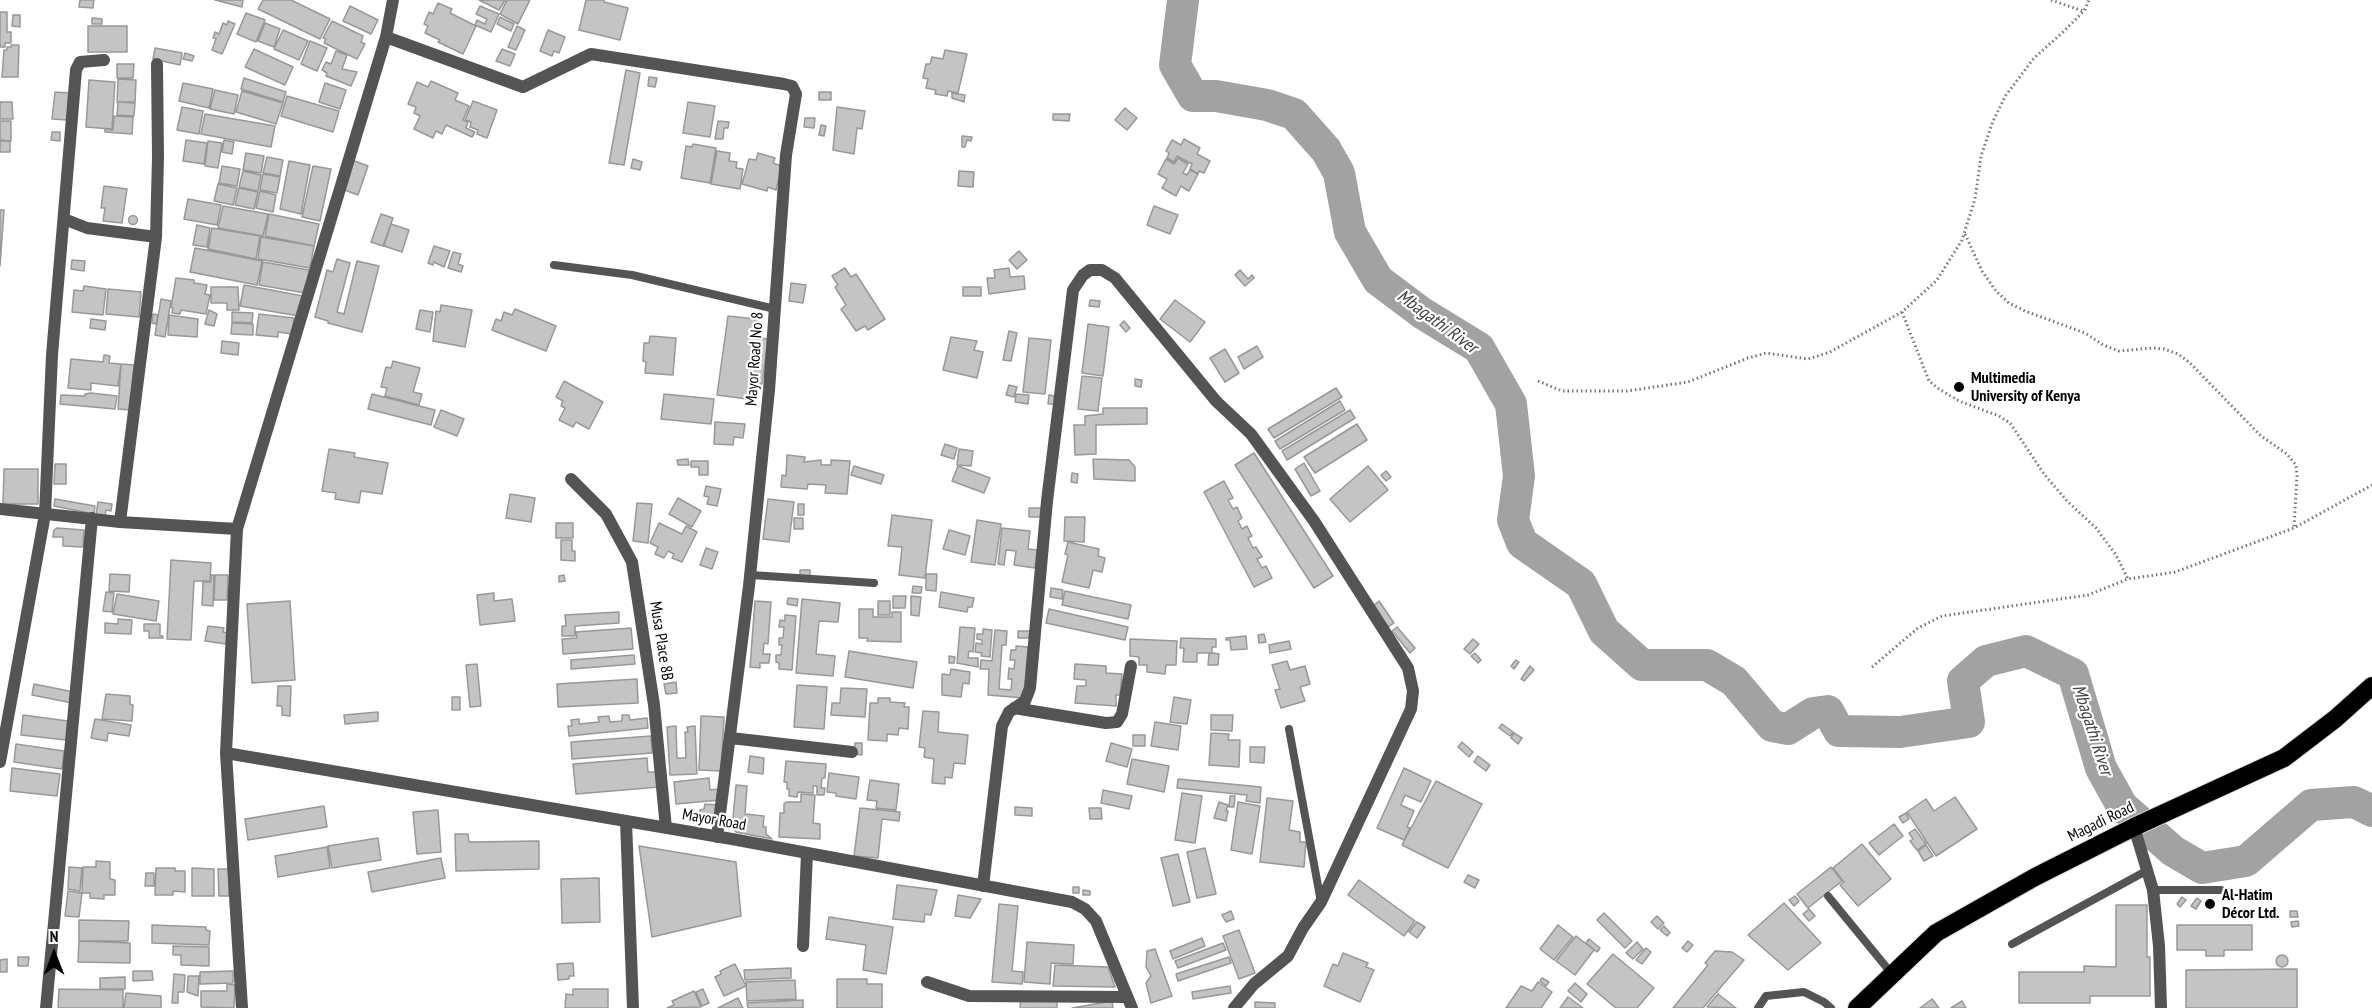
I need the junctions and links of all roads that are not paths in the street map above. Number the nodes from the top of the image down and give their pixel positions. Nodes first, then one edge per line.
1 (393, 0) edge
2 (386, 37) junction
3 (104, 60) dead end
4 (157, 64) dead end
5 (64, 219) junction
6 (156, 237) junction
7 (554, 265) dead end
8 (775, 309) junction
9 (571, 479) dead end
10 (0, 509) edge
11 (45, 514) junction
12 (92, 518) junction
13 (120, 522) junction
14 (237, 529) junction
15 (750, 575) junction
16 (874, 584) dead end
17 (1131, 666) dead end
18 (2372, 686) edge
19 (1014, 708) junction
20 (1289, 729) dead end
21 (731, 738) junction
22 (852, 752) dead end
23 (226, 753) junction
24 (0, 762) edge
25 (626, 821) junction
26 (2134, 826) junction
27 (666, 828) junction
28 (717, 837) junction
29 (807, 853) junction
30 (2148, 870) junction
31 (983, 886) junction
32 (2153, 890) junction
33 (2222, 890) dead end
34 (1828, 896) dead end
35 (1321, 902) junction
36 (2012, 944) dead end
37 (804, 946) dead end
38 (1892, 974) junction
39 (927, 982) dead end
40 (1130, 1002) edge
41 (46, 1008) edge
42 (242, 1008) edge
43 (633, 1008) edge
44 (1234, 1008) edge
45 (1758, 1008) edge
46 (1831, 1008) edge
47 (1857, 1008) edge
48 (2161, 1008) edge

1 - 2 street
2 - 8 street, Mayor Road No 8
2 - 14 street
3 - 5 street
4 - 6 street
5 - 6 street
5 - 11 street
6 - 13 street
7 - 8 lane
8 - 15 street, Mayor Road No 8
9 - 27 street, Musa Place 8B
10 - 11 street
11 - 12 street
11 - 24 street
12 - 13 street
12 - 41 street
13 - 14 street
14 - 23 street
15 - 16 lane
15 - 21 street, Mayor Road No 8
17 - 19 street
18 - 26 highway, Magadi Road
19 - 31 street
19 - 35 street
20 - 35 lane
21 - 22 street
21 - 28 street, Mayor Road No 8
23 - 25 street, Mayor Road
23 - 42 street
25 - 27 street, Mayor Road
25 - 43 street
26 - 30 street
26 - 38 highway, Magadi Road
27 - 28 street, Mayor Road
28 - 29 street, Mayor Road
29 - 31 street, Mayor Road
29 - 37 street
30 - 32 street
30 - 36 lane
31 - 40 street, Mayor Road
32 - 33 lane
32 - 48 street
34 - 38 lane
35 - 44 street
38 - 47 highway, Magadi Road
39 - 40 street
45 - 46 lane

